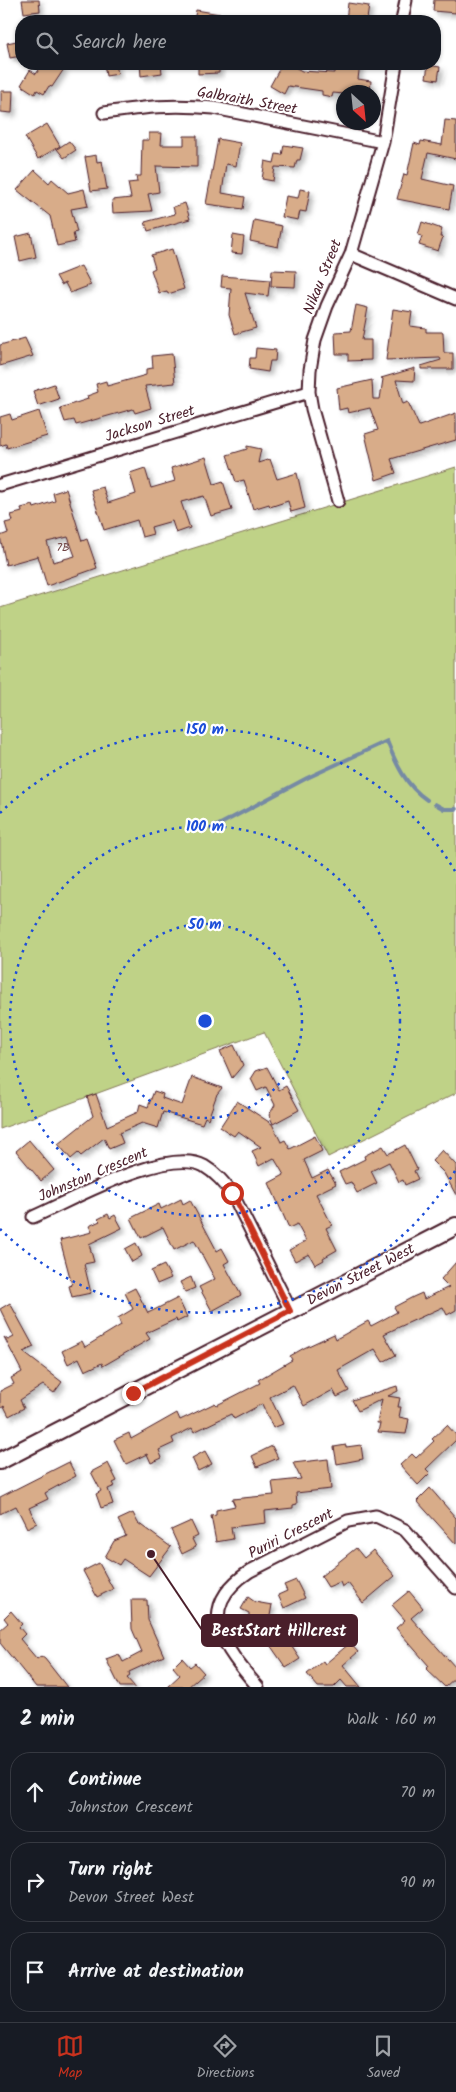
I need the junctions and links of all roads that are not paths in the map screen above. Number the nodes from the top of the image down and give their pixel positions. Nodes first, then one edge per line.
1 (406, 0) edge
2 (403, 15) edge
3 (395, 70) edge
4 (104, 113) dead end
5 (383, 142) junction
6 (351, 254) junction
7 (456, 299) edge
8 (309, 392) junction
9 (0, 485) edge
10 (338, 501) dead end
11 (32, 1217) dead end
12 (456, 1226) edge
13 (290, 1311) junction
14 (0, 1461) edge
15 (456, 1588) edge
16 (258, 1687) edge

1 - 2 street
3 - 5 street, Nikau Street
4 - 5 street, Galbraith Street
5 - 6 street, Nikau Street
6 - 7 street
6 - 8 street, Nikau Street
8 - 9 street, Jackson Street
8 - 10 street, Nikau Street
11 - 13 street, Johnston Crescent
12 - 13 main road, Devon Street West
13 - 14 main road, Devon Street West
15 - 16 street, Puriri Crescent

